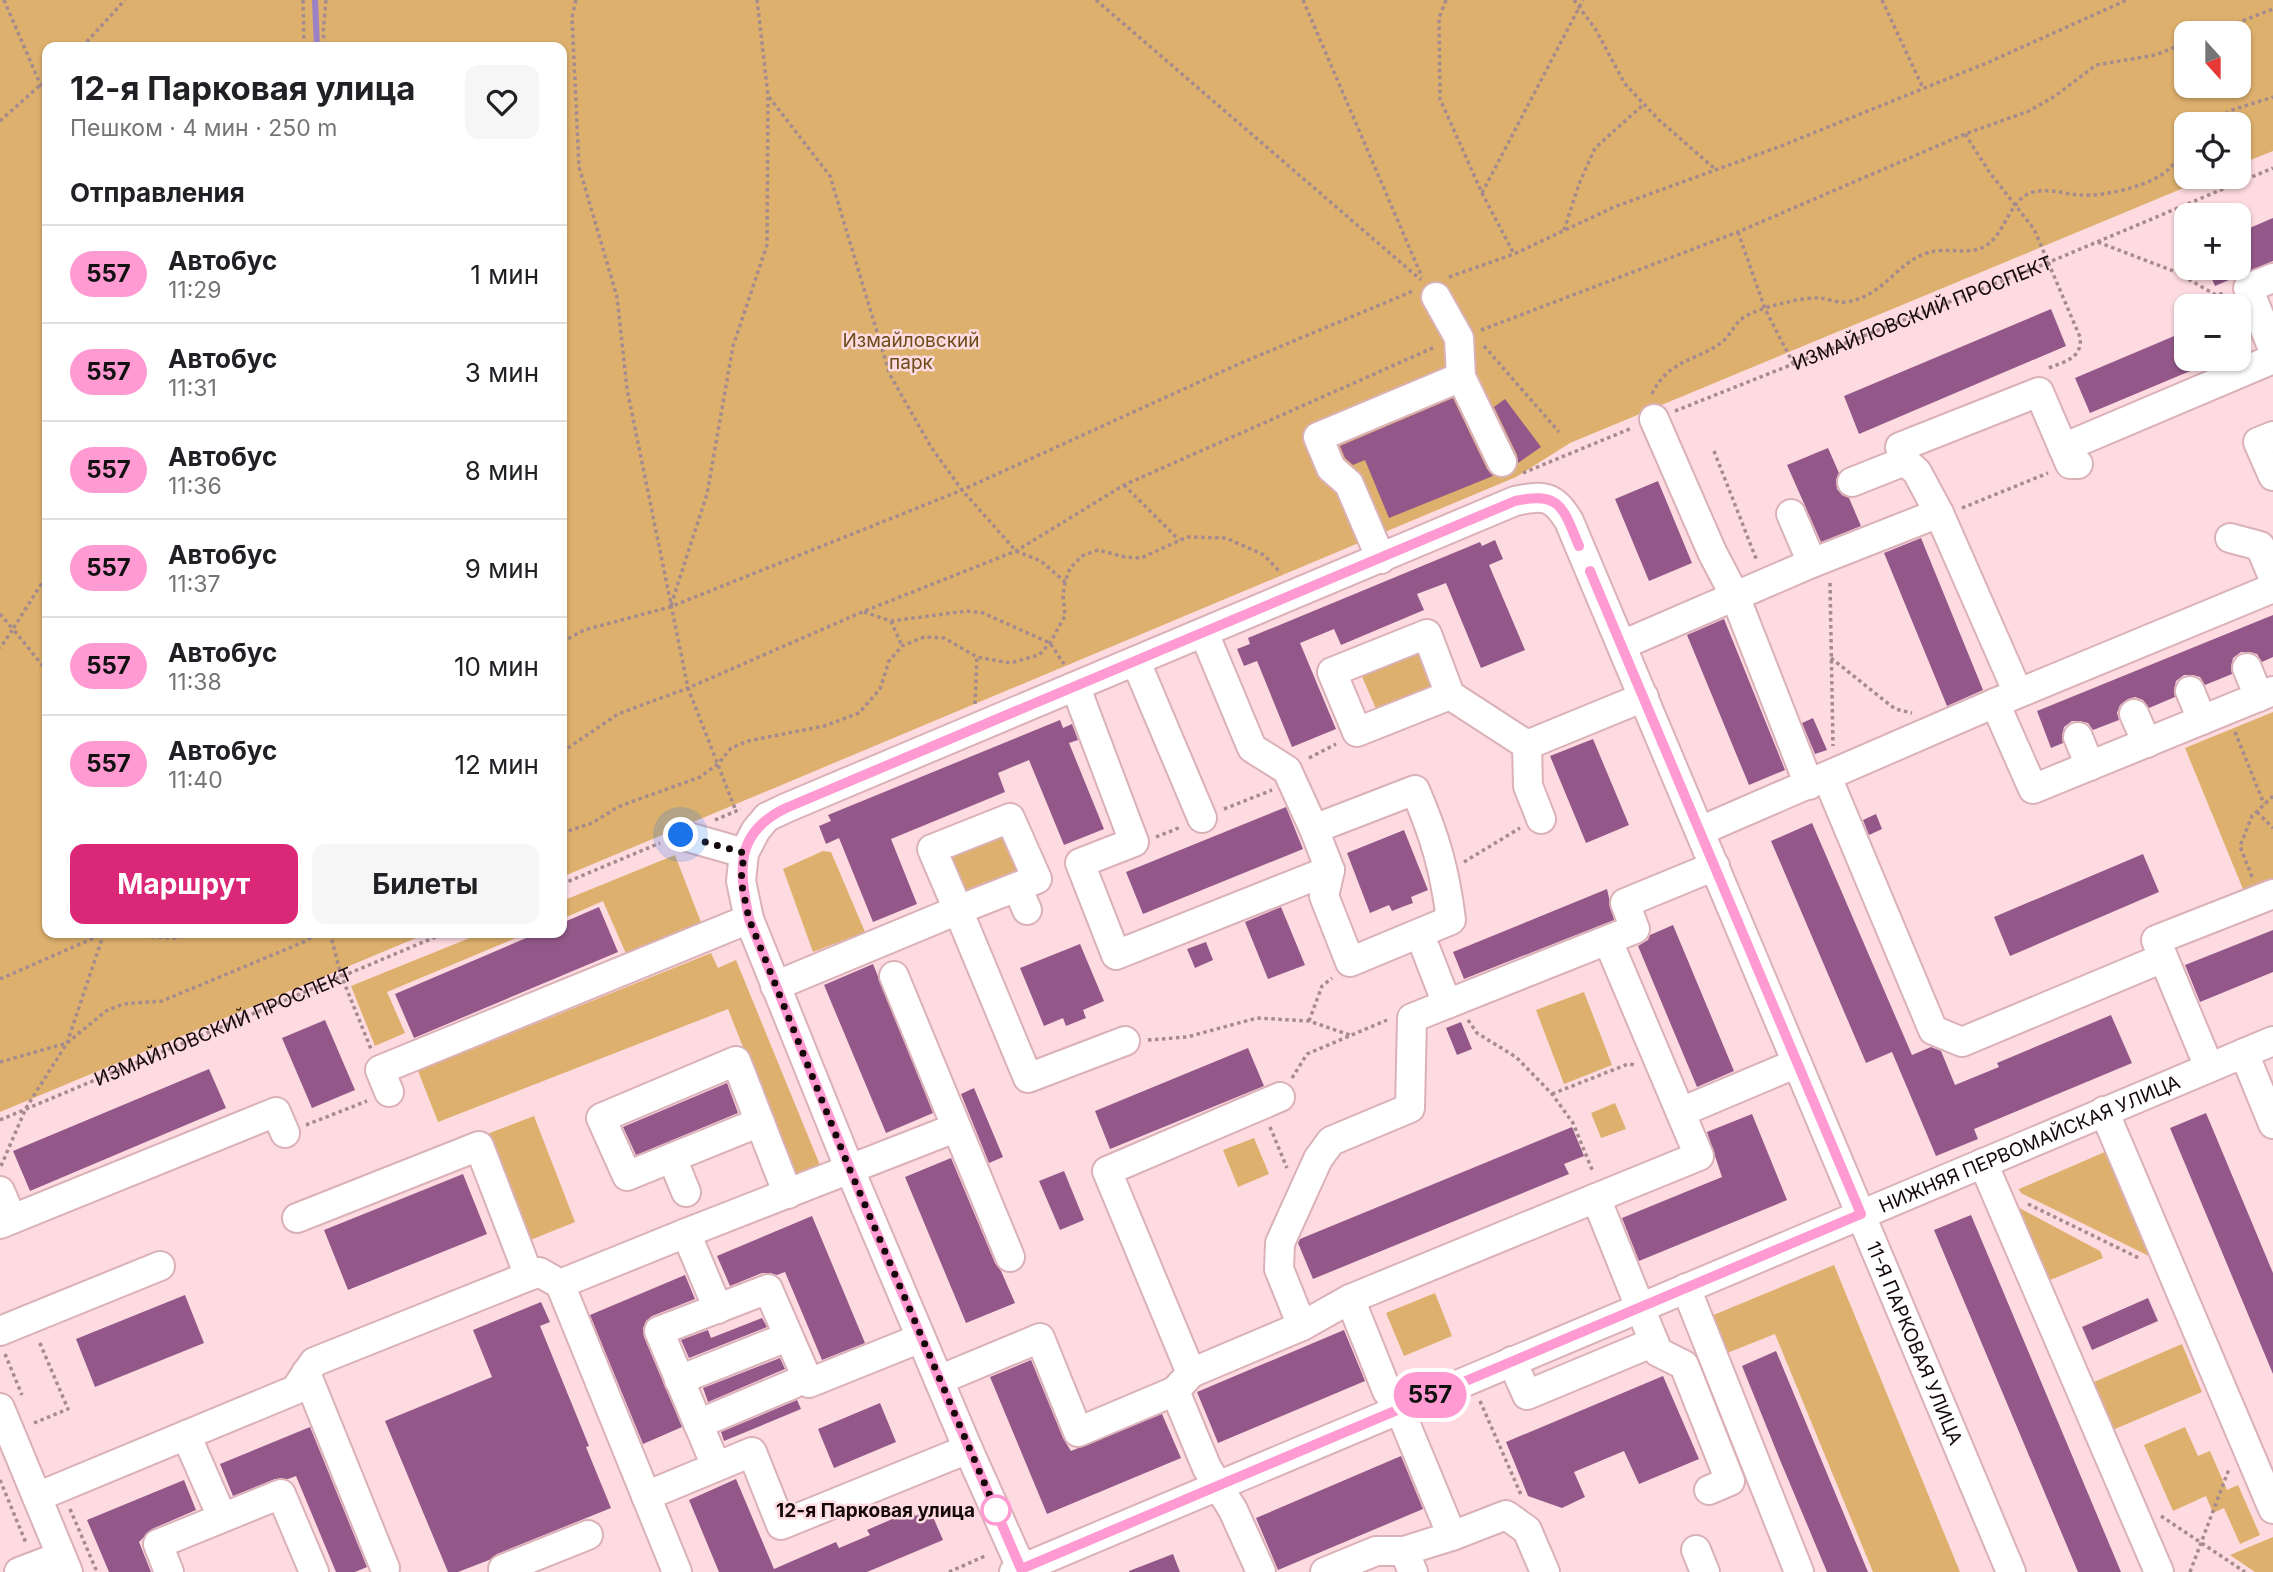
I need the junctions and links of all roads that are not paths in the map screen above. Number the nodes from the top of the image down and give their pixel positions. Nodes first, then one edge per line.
1 (2260, 283) edge
2 (1429, 288) road end
3 (2273, 349) edge
4 (2273, 359) edge
5 (1461, 377) junction
6 (1654, 419) road end
7 (2273, 436) edge
8 (1905, 461) junction
9 (1502, 463) dead end
10 (2273, 476) edge
11 (1852, 482) dead end
12 (1791, 513) dead end
13 (1939, 513) junction
14 (2230, 538) dead end
15 (1381, 559) junction
16 (1821, 559) junction
17 (2273, 577) edge
18 (2273, 588) edge
19 (1735, 596) junction
20 (1204, 633) junction
21 (1622, 645) junction
22 (1136, 662) junction
23 (2246, 668) dead end
24 (1076, 688) junction
25 (2190, 691) dead end
26 (2266, 694) edge
27 (1450, 695) junction
28 (1644, 697) junction
29 (2007, 698) junction
30 (2134, 714) dead end
31 (2214, 715) junction
32 (2078, 737) dead end
33 (2147, 743) junction
34 (1527, 745) junction
35 (2090, 766) junction
36 (1823, 779) junction
37 (1202, 818) dead end
38 (1541, 819) road end
39 (1314, 829) junction
40 (1700, 831) junction
41 (681, 835) road end
42 (744, 853) junction
43 (1080, 863) junction
44 (1715, 866) junction
45 (1330, 870) junction
46 (2263, 886) edge
47 (1027, 892) junction
48 (958, 910) junction
49 (749, 919) junction
50 (1608, 941) junction
51 (1426, 950) dead end
52 (2163, 958) junction
53 (894, 976) dead end
54 (775, 986) junction
55 (1451, 1002) junction
56 (1125, 1041) road end
57 (2273, 1041) edge
58 (2244, 1053) junction
59 (1797, 1063) junction
60 (2209, 1067) junction
61 (384, 1081) road end
62 (1271, 1101) road end
63 (2104, 1111) junction
64 (1681, 1112) junction
65 (760, 1122) junction
66 (2273, 1124) edge
67 (955, 1128) junction
68 (285, 1133) road end
69 (672, 1157) junction
70 (850, 1170) junction
71 (1988, 1175) junction
72 (0, 1191) edge
73 (686, 1192) dead end
74 (788, 1194) junction
75 (1599, 1196) junction
76 (1861, 1214) junction
77 (297, 1218) dead end
78 (6, 1222) edge
79 (686, 1233) junction
80 (1010, 1257) dead end
81 (160, 1266) dead end
82 (529, 1276) junction
83 (560, 1284) junction
84 (1686, 1288) junction
85 (1350, 1299) junction
86 (1640, 1307) junction
87 (718, 1309) junction
88 (1303, 1326) junction
89 (0, 1331) edge
90 (920, 1338) junction
91 (777, 1342) dead end
92 (1654, 1342) junction
93 (1512, 1361) junction
94 (306, 1373) junction
95 (680, 1380) junction
96 (939, 1380) junction
97 (1183, 1382) junction
98 (793, 1384) dead end
99 (0, 1408) edge
100 (1399, 1409) junction
101 (698, 1424) junction
102 (186, 1435) junction
103 (968, 1449) junction
104 (716, 1466) junction
105 (12, 1468) edge
106 (1219, 1486) junction
107 (1710, 1490) dead end
108 (646, 1496) junction
109 (37, 1497) junction
110 (2273, 1508) edge
111 (222, 1517) junction
112 (589, 1535) dead end
113 (1452, 1536) junction
114 (1408, 1562) edge
115 (46, 1567) edge
116 (385, 1568) dead end
117 (501, 1571) edge
118 (1019, 1571) edge
119 (169, 1572) edge
120 (314, 1572) edge
121 (677, 1572) edge
122 (1261, 1572) edge
123 (1325, 1572) edge
124 (1545, 1572) edge
125 (1799, 1572) edge
126 (2011, 1572) edge
127 (2159, 1572) edge

1 - 3 street
2 - 5 street
4 - 8 street
5 - 9 street
5 - 15 street
6 - 19 street
7 - 10 street
8 - 11 street
8 - 13 street
12 - 16 street
13 - 16 street
13 - 29 street
14 - 17 street
15 - 20 street
15 - 21 street, 11-Я ПАРКОВАЯ УЛИЦА
16 - 19 street
18 - 29 street
19 - 21 street
19 - 36 street
20 - 22 street
20 - 39 street
21 - 28 street, 11-Я ПАРКОВАЯ УЛИЦА
22 - 24 street
22 - 37 street
23 - 26 street
24 - 42 street
24 - 43 street
25 - 31 street
26 - 31 street
27 - 27 street
27 - 34 street
28 - 34 street
28 - 40 street, 11-Я ПАРКОВАЯ УЛИЦА
29 - 35 street
29 - 36 street
30 - 33 street
31 - 33 street
32 - 35 street
33 - 35 street
34 - 38 street
36 - 40 street
36 - 52 street
39 - 45 street
39 - 45 street
40 - 44 street, 11-Я ПАРКОВАЯ УЛИЦА
41 - 42 street
42 - 49 street
43 - 45 street
43 - 47 street
44 - 50 street
44 - 59 street, 11-Я ПАРКОВАЯ УЛИЦА
46 - 52 street
47 - 48 street
47 - 48 street
48 - 54 street
48 - 56 street
49 - 54 street
49 - 61 street
50 - 55 street
50 - 64 street
51 - 55 street
52 - 60 street
53 - 67 street
54 - 70 street
55 - 88 street
57 - 58 street, НИЖНЯЯ ПЕРВОМАЙСКАЯ УЛИЦА
58 - 60 street, НИЖНЯЯ ПЕРВОМАЙСКАЯ УЛИЦА
58 - 66 street
59 - 64 street
59 - 76 street, 11-Я ПАРКОВАЯ УЛИЦА
60 - 63 street, НИЖНЯЯ ПЕРВОМАЙСКАЯ УЛИЦА
62 - 97 street
63 - 71 street, НИЖНЯЯ ПЕРВОМАЙСКАЯ УЛИЦА
63 - 110 street
64 - 75 street
65 - 69 street
65 - 69 street
65 - 74 street
67 - 70 street
67 - 80 street
68 - 78 street
69 - 73 street
70 - 74 street
70 - 90 street
71 - 76 street, НИЖНЯЯ ПЕРВОМАЙСКАЯ УЛИЦА
71 - 127 street
72 - 78 street
74 - 79 street
75 - 85 street
75 - 86 street
76 - 84 street, НИЖНЯЯ ПЕРВОМАЙСКАЯ УЛИЦА
76 - 126 street, 11-Я ПАРКОВАЯ УЛИЦА
77 - 82 street
79 - 83 street
79 - 87 street
81 - 89 street
82 - 83 street
82 - 94 street
83 - 108 street
84 - 86 street, НИЖНЯЯ ПЕРВОМАЙСКАЯ УЛИЦА
84 - 125 street
85 - 88 street
85 - 100 street
86 - 92 street
86 - 93 street, НИЖНЯЯ ПЕРВОМАЙСКАЯ УЛИЦА
87 - 90 street
87 - 95 street
88 - 97 street
90 - 96 street
91 - 95 street
92 - 93 street
92 - 107 street
93 - 100 street, НИЖНЯЯ ПЕРВОМАЙСКАЯ УЛИЦА
94 - 102 street
94 - 116 street
95 - 101 street
96 - 97 street
96 - 103 street
97 - 106 street
98 - 101 street
99 - 105 street
100 - 106 street, НИЖНЯЯ ПЕРВОМАЙСКАЯ УЛИЦА
100 - 113 street
101 - 104 street
102 - 109 street
102 - 111 street
103 - 104 street
103 - 118 street
104 - 108 street
105 - 109 street
106 - 118 street, НИЖНЯЯ ПЕРВОМАЙСКАЯ УЛИЦА
106 - 122 street
108 - 121 street
109 - 115 street
111 - 119 street
111 - 120 street
112 - 117 street
113 - 114 street
113 - 124 street
114 - 123 street

